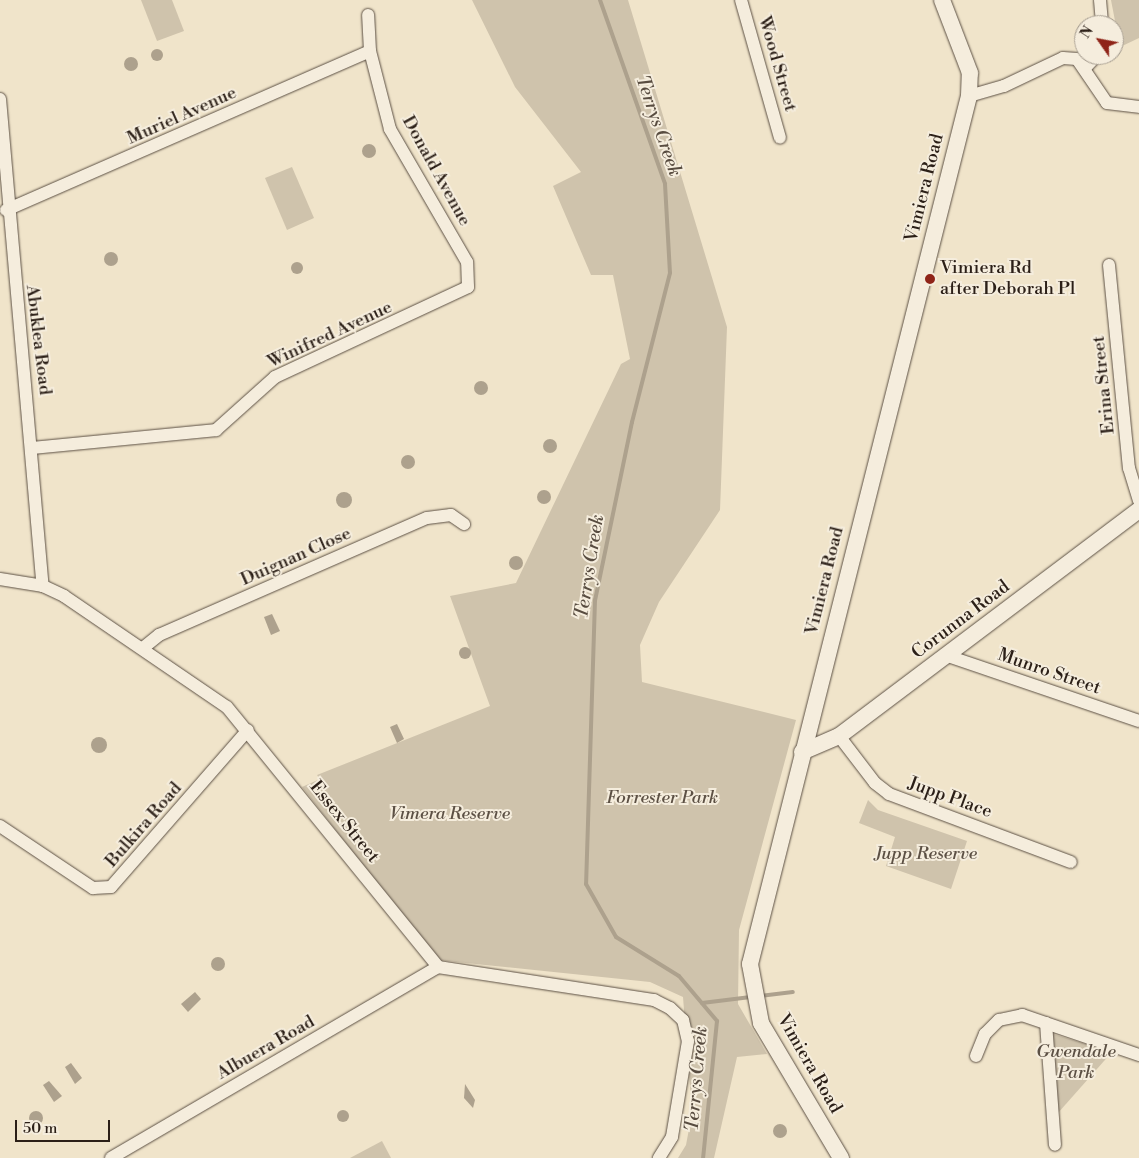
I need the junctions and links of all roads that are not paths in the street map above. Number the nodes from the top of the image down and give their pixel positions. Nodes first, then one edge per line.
1 (740, 0) edge
2 (942, 0) edge
3 (1100, 0) edge
4 (368, 15) dead end
5 (1101, 15) edge
6 (370, 51) junction
7 (1086, 67) joint
8 (969, 96) junction
9 (0, 99) edge
10 (1139, 107) edge
11 (780, 138) dead end
12 (6, 210) junction
13 (1109, 265) dead end
14 (470, 282) joint
15 (33, 448) junction
16 (1139, 501) edge
17 (1139, 510) edge
18 (464, 524) dead end
19 (0, 579) edge
20 (42, 586) junction
21 (143, 648) junction
22 (948, 656) junction
23 (1139, 721) edge
24 (248, 730) junction
25 (839, 736) junction
26 (802, 752) junction
27 (0, 826) edge
28 (1071, 862) dead end
29 (438, 968) junction
30 (1046, 1023) junction
31 (1139, 1055) edge
32 (976, 1056) dead end
33 (1055, 1144) dead end
34 (111, 1158) edge
35 (659, 1158) edge
36 (841, 1158) edge

1 - 11 street, Wood Street
2 - 8 street, Vimiera Road
3 - 5 street
4 - 6 street, Donald Avenue
6 - 12 street, Muriel Avenue
6 - 14 street, Donald Avenue
7 - 8 street
7 - 10 street
8 - 26 street, Vimiera Road
9 - 12 street, Abuklea Road
12 - 15 street, Abuklea Road
13 - 16 street, Erina Street
14 - 15 street, Winifred Avenue
15 - 20 street, Abuklea Road
17 - 22 street, Corunna Road
18 - 21 street, Duignan Close
19 - 20 street, Essex Street
20 - 21 street, Essex Street
21 - 24 street, Essex Street
22 - 23 street, Munro Street
22 - 25 street, Corunna Road
24 - 27 street, Bulkira Road
24 - 29 street, Essex Street
25 - 26 street, Corunna Road
25 - 28 street, Jupp Place
26 - 36 street, Vimiera Road
29 - 34 street, Albuera Road
29 - 35 street
30 - 31 street
30 - 32 street
30 - 33 street

